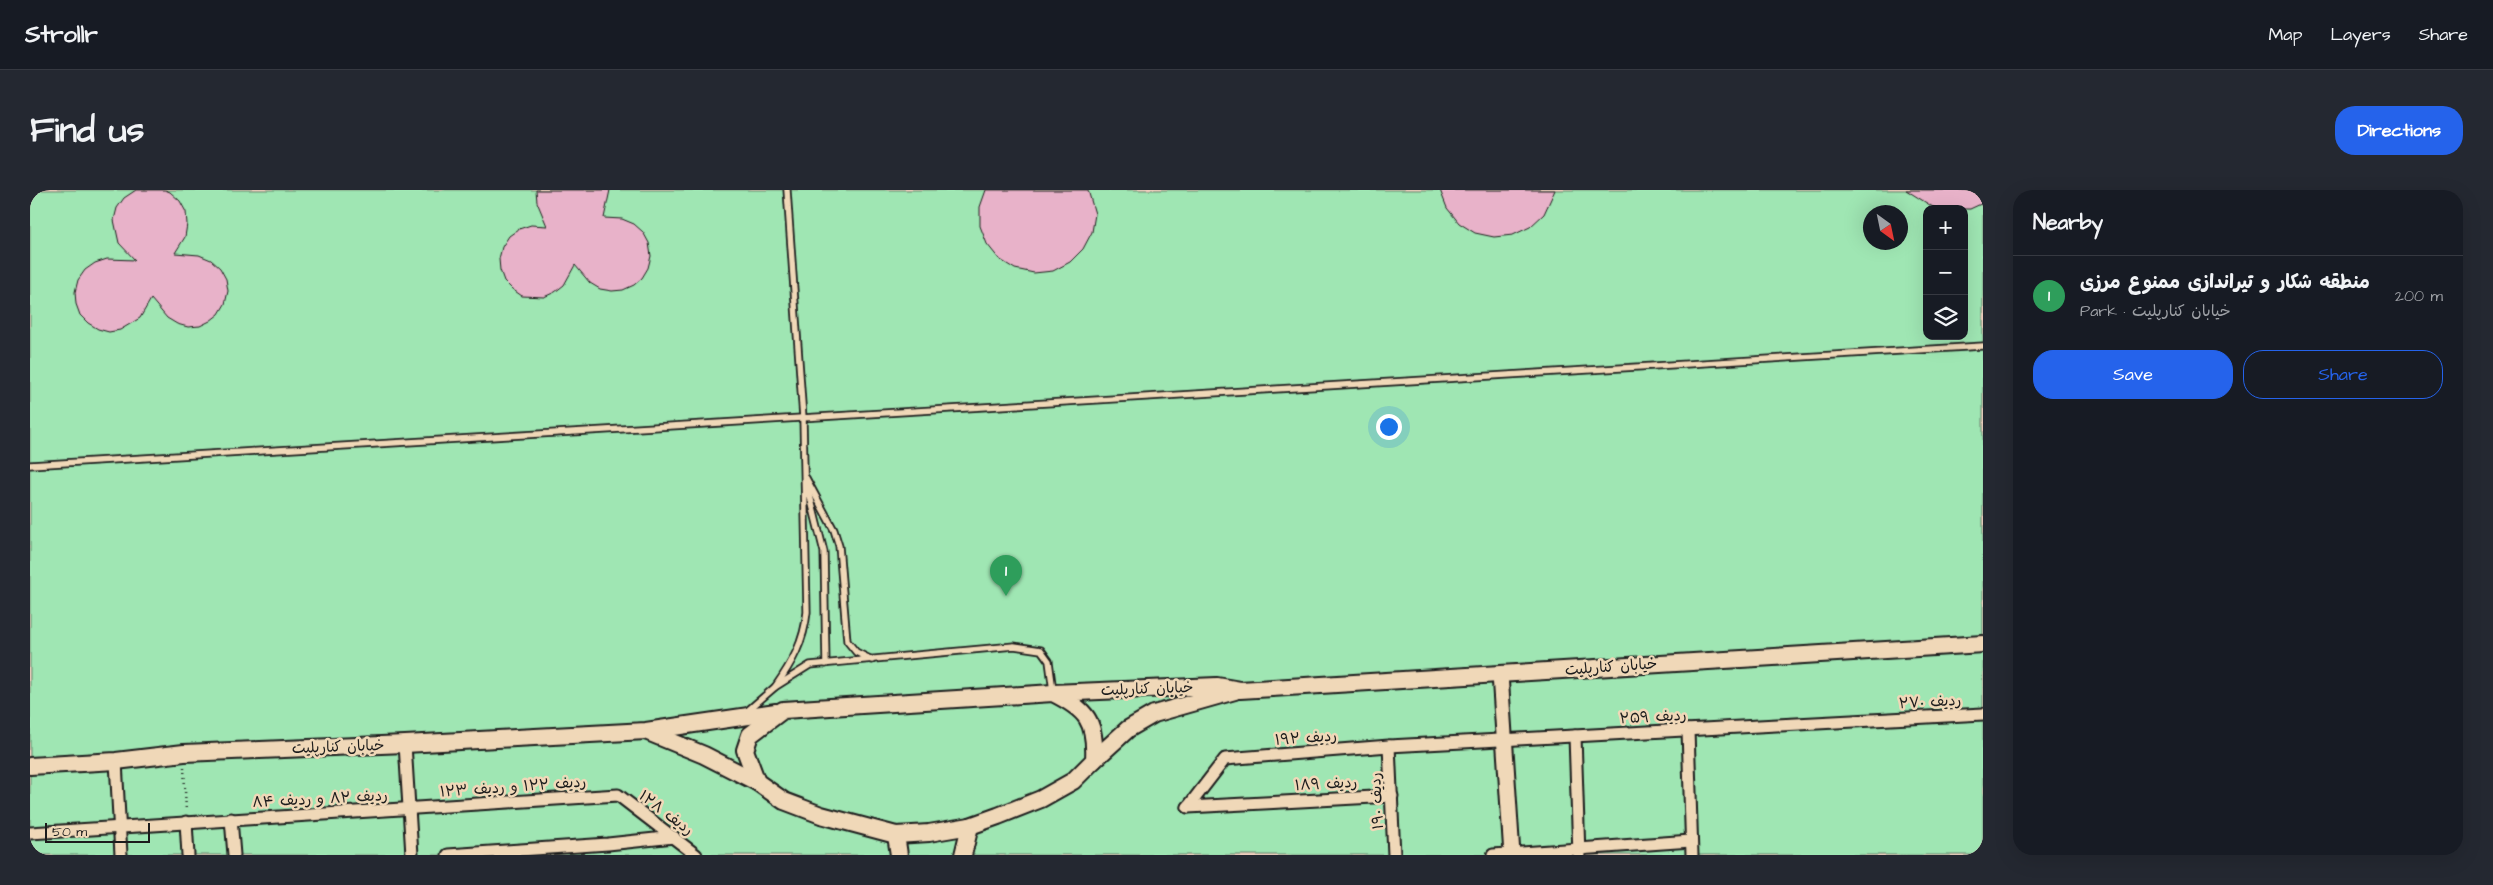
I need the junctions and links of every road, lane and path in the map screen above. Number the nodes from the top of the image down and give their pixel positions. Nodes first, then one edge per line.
1 (787, 190) edge
2 (1983, 346) edge
3 (803, 418) junction
4 (30, 465) edge
5 (804, 474) junction
6 (1983, 644) edge
7 (872, 660) junction
8 (826, 664) junction
9 (1500, 674) junction
10 (774, 687) junction
11 (1240, 690) junction
12 (1053, 693) junction
13 (783, 710) junction
14 (1983, 714) edge
15 (739, 718) junction
16 (1733, 728) joint
17 (1688, 730) junction
18 (646, 731) junction
19 (1575, 736) junction
20 (1504, 740) junction
21 (405, 744) junction
22 (1389, 746) junction
23 (184, 753) junction
24 (1094, 760) junction
25 (116, 761) junction
26 (30, 766) edge
27 (757, 782) junction
28 (618, 796) joint
29 (1392, 796) junction
30 (1188, 807) joint
31 (410, 809) junction
32 (231, 819) junction
33 (186, 822) junction
34 (120, 826) junction
35 (970, 826) junction
36 (30, 832) edge
37 (896, 834) junction
38 (674, 837) junction
39 (1691, 841) junction
40 (609, 850) edge
41 (1579, 852) edge
42 (1512, 854) edge
43 (122, 855) edge
44 (188, 855) edge
45 (234, 855) edge
46 (412, 855) edge
47 (448, 855) edge
48 (696, 855) edge
49 (899, 855) edge
50 (964, 855) edge
51 (1394, 855) edge
52 (1493, 855) edge
53 (1692, 855) edge

1 - 3 lane
2 - 3 lane
3 - 4 lane
3 - 5 lane
5 - 7 lane
5 - 8 lane
5 - 10 lane
6 - 9 main road, خیابان کنارپلیت
7 - 8 lane
7 - 12 lane
8 - 10 lane
9 - 11 main road, خیابان کنارپلیت
9 - 20 street
10 - 15 lane
11 - 12 main road, خیابان کنارپلیت
11 - 24 main road, خیابان کنارپلیت
12 - 13 main road, خیابان کنارپلیت
12 - 24 main road
13 - 15 main road, خیابان کنارپلیت
13 - 27 main road
14 - 16 street, ردیف ۲۷۰
15 - 18 main road, خیابان کنارپلیت
16 - 17 street, ردیف ۲۵۹
17 - 19 street, ردیف ۲۵۹
17 - 39 street
18 - 21 main road, خیابان کنارپلیت
18 - 27 main road, خیابان کنارپلیت
19 - 20 street, ردیف ۲۵۹
19 - 41 street
20 - 22 street, ردیف ۱۹۲
20 - 42 street
21 - 23 main road, خیابان کنارپلیت
21 - 31 street
22 - 29 street, ردیف ۱۹۰
22 - 30 street, ردیف ۱۹۲
23 - 25 main road, خیابان کنارپلیت
23 - 33 path
24 - 35 main road, خیابان کنارپلیت
25 - 26 main road, خیابان کنارپلیت
25 - 34 street
27 - 37 main road, خیابان کنارپلیت
28 - 31 street, ردیف ۱۲۲ و ردیف ۱۲۳
28 - 38 street, ردیف ۱۲۸
29 - 30 street, ردیف ۱۸۹
29 - 51 street, ردیف ۱۹۰
31 - 32 street, ردیف ۸۲ و ردیف ۸۴
31 - 46 street
32 - 33 street, ردیف ۸۲ و ردیف ۸۴
32 - 45 street
33 - 34 street, ردیف ۸۲ و ردیف ۸۴
33 - 44 street
34 - 36 street, ردیف ۸۲ و ردیف ۸۴
34 - 43 street
35 - 37 main road, خیابان کنارپلیت
35 - 50 main road
37 - 49 main road
38 - 40 street
38 - 48 street, ردیف ۱۲۸
39 - 41 street
39 - 53 street
40 - 47 street
41 - 42 street
42 - 52 street

